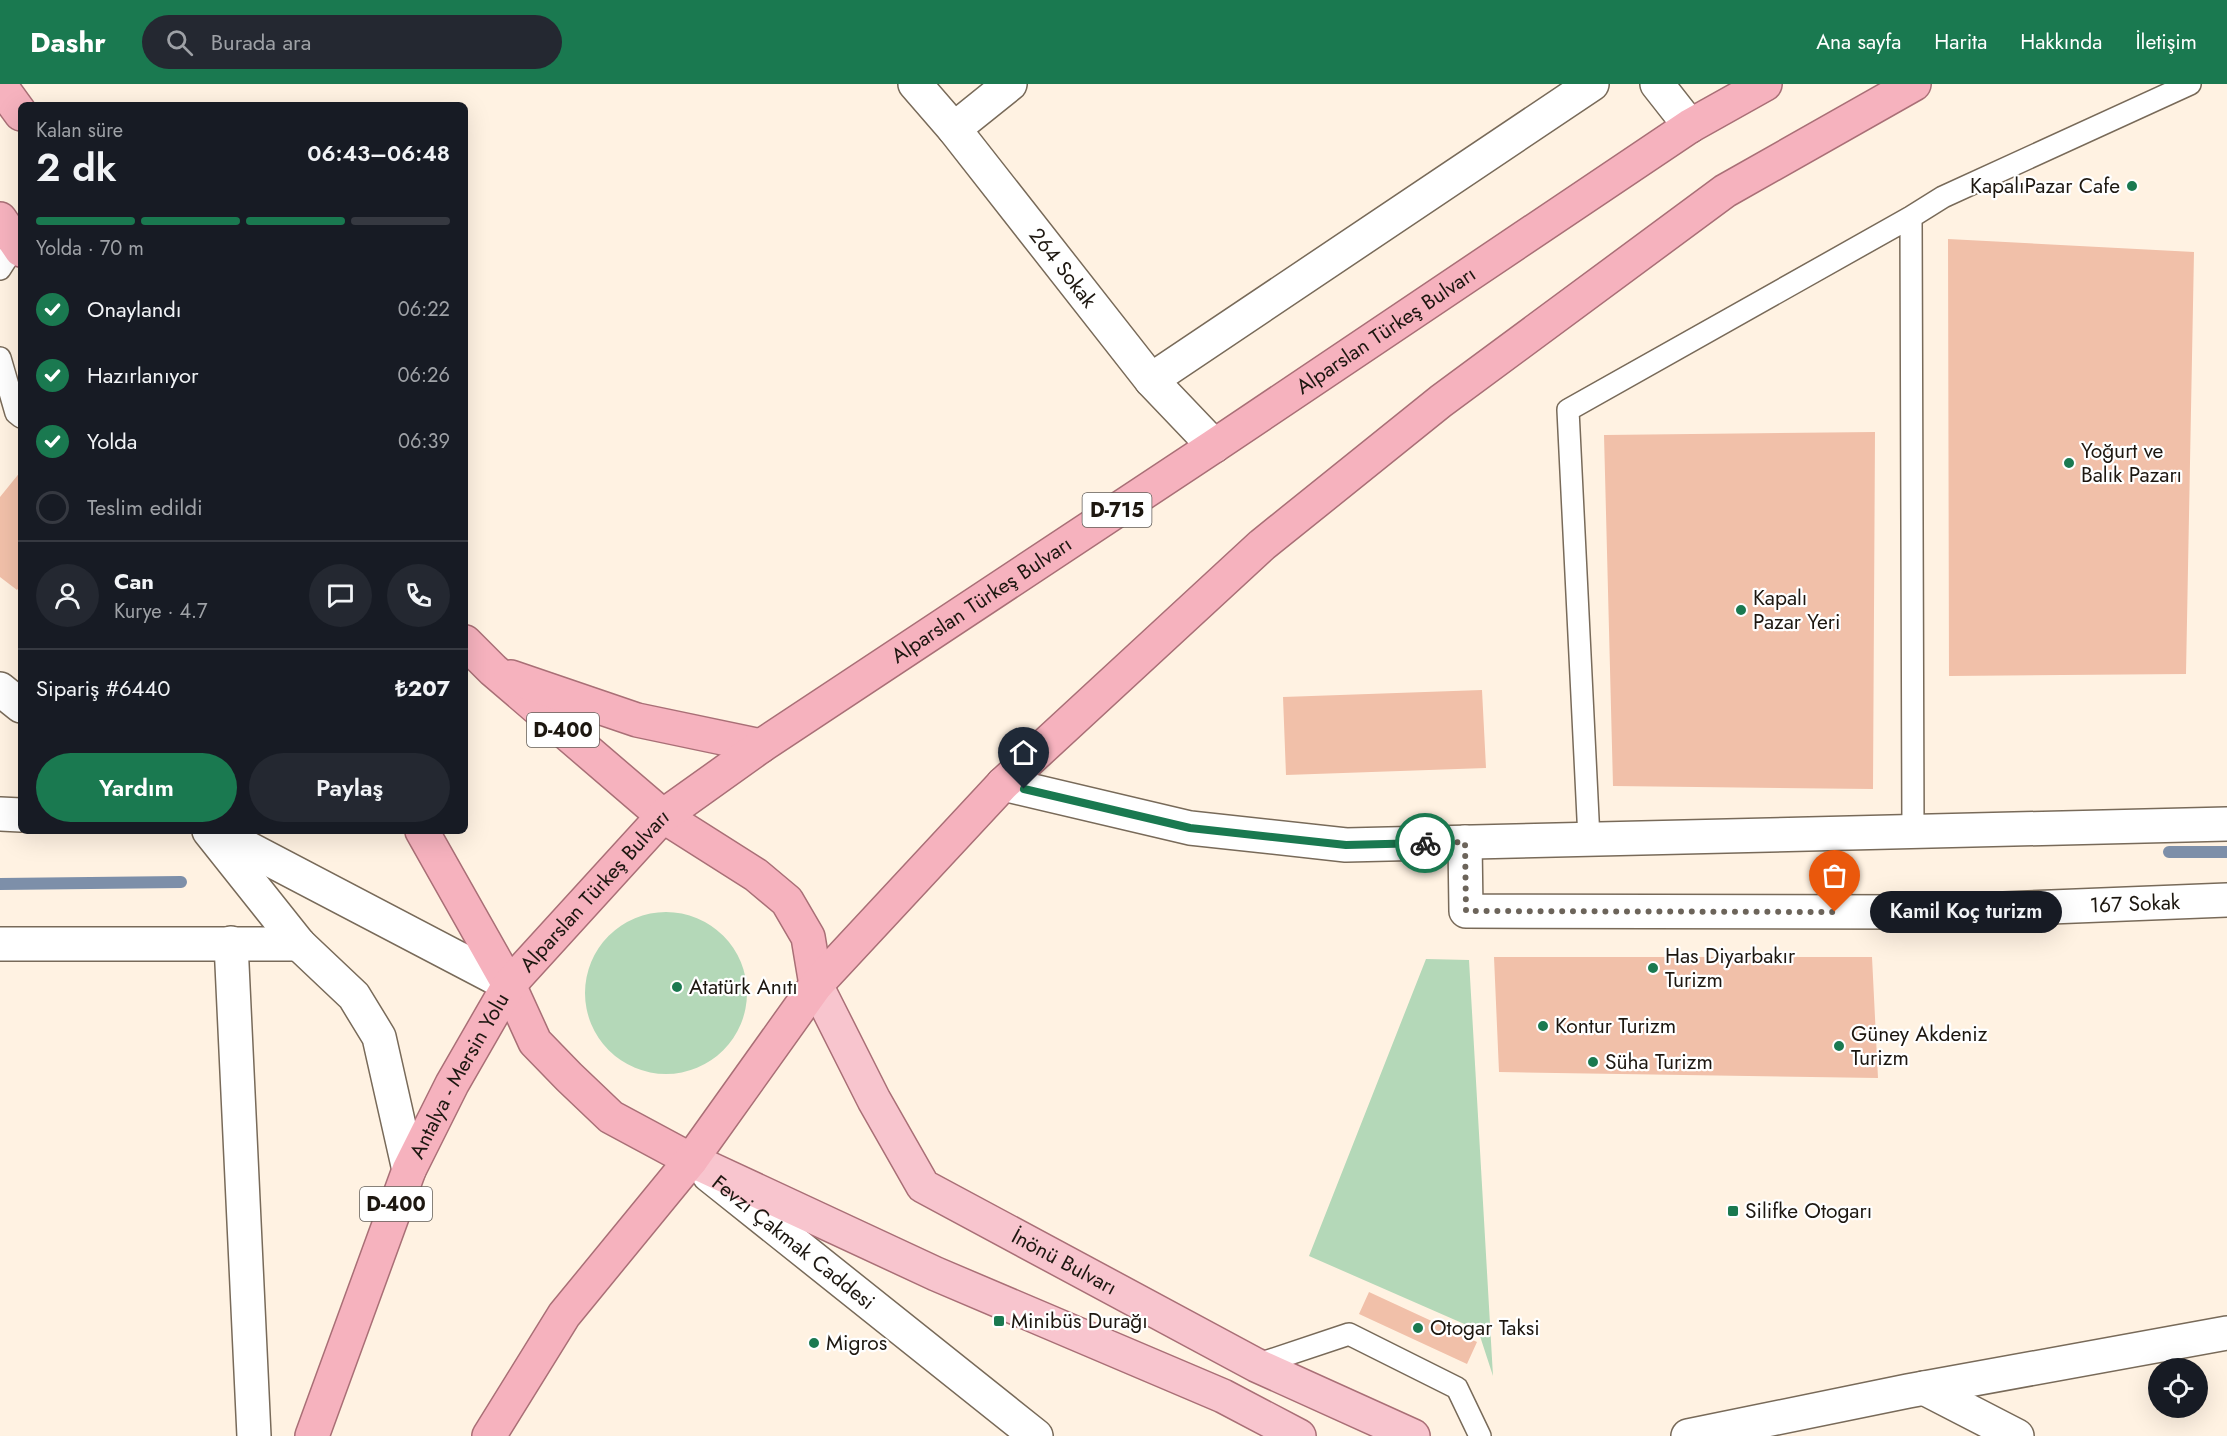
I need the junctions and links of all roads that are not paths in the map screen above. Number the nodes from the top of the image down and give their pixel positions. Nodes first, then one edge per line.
1 (915, 84) edge
2 (1010, 84) edge
3 (1592, 84) edge
4 (1657, 84) edge
5 (1765, 84) edge
6 (1914, 84) edge
7 (2190, 84) edge
8 (0, 85) edge
9 (18, 110) edge
10 (1690, 126) junction
11 (954, 129) junction
12 (1911, 217) junction
13 (0, 358) edge
14 (1151, 380) junction
15 (18, 415) edge
16 (1214, 446) junction
17 (468, 645) edge
18 (494, 670) junction
19 (0, 689) edge
20 (18, 704) edge
21 (760, 746) junction
22 (1003, 784) junction
23 (0, 814) edge
24 (18, 816) edge
25 (663, 816) junction
26 (2227, 824) edge
27 (1913, 831) junction
28 (211, 834) edge
29 (222, 834) edge
30 (424, 834) edge
31 (1589, 839) junction
32 (1465, 842) junction
33 (2227, 900) edge
34 (231, 943) junction
35 (0, 944) edge
36 (299, 944) junction
37 (509, 985) junction
38 (816, 985) junction
39 (691, 1160) junction
40 (409, 1170) junction
41 (2227, 1333) edge
42 (1256, 1365) junction
43 (1924, 1388) junction
44 (1018, 1430) edge
45 (254, 1436) edge
46 (312, 1436) edge
47 (489, 1436) edge
48 (1299, 1436) edge
49 (1413, 1436) edge
50 (1480, 1436) edge
51 (1688, 1436) edge
52 (2017, 1436) edge

1 - 11 street, 264 Sokak
2 - 11 street
3 - 14 street
4 - 10 street
5 - 10 highway, Alparslan Türkeş Bulvarı / D-715
6 - 22 highway
7 - 12 lane
8 - 9 highway
10 - 16 highway, Alparslan Türkeş Bulvarı / D-715
11 - 14 street, 264 Sokak
12 - 27 lane
12 - 31 lane
13 - 15 lane
14 - 16 street, 264 Sokak
16 - 21 highway, Alparslan Türkeş Bulvarı / D-715
17 - 18 highway, D-400
18 - 21 highway
18 - 25 highway, D-400
19 - 20 street
21 - 25 highway, Alparslan Türkeş Bulvarı / D-715
22 - 32 street
22 - 38 highway
23 - 24 street
25 - 37 highway, Alparslan Türkeş Bulvarı / D-715
25 - 38 highway
26 - 27 street
27 - 31 street
28 - 36 street
29 - 37 street
30 - 37 highway, Antalya - Mersin Yolu
31 - 32 street
32 - 33 street, 167 Sokak
34 - 35 street
34 - 36 street
34 - 45 street
36 - 40 street
37 - 39 highway
37 - 40 highway, Antalya - Mersin Yolu / D-400
38 - 39 highway
38 - 42 main road, İnönü Bulvarı
39 - 44 street, Fevzi Çakmak Caddesi
39 - 47 highway
39 - 48 main road
40 - 46 highway, Antalya - Mersin Yolu / D-400
41 - 43 street
42 - 49 main road, İnönü Bulvarı
42 - 50 lane
43 - 51 street
43 - 52 street

